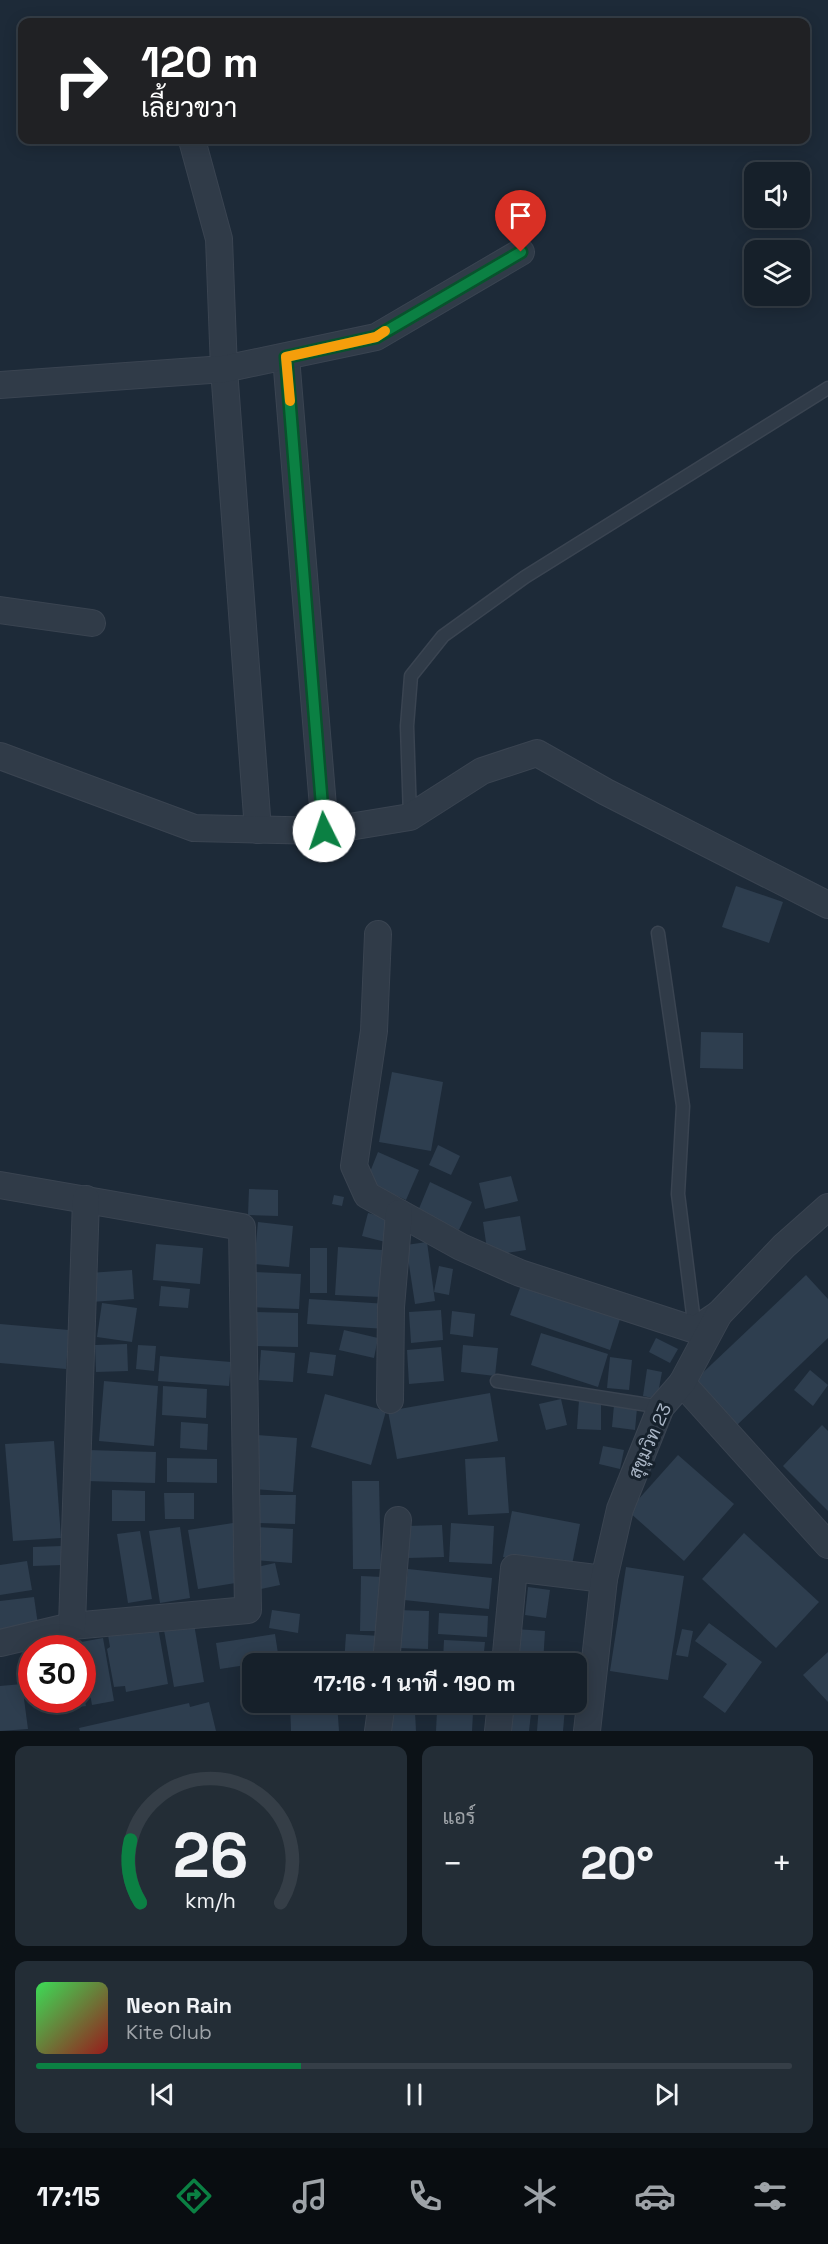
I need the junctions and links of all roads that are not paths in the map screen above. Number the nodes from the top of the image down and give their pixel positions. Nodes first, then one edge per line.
1 (193, 144) edge
2 (521, 252) dead end
3 (286, 357) junction
4 (224, 369) junction
5 (0, 385) edge
6 (828, 388) edge
7 (0, 610) edge
8 (92, 623) dead end
9 (0, 756) edge
10 (410, 817) junction
11 (258, 830) junction
12 (324, 831) junction
13 (828, 905) edge
14 (658, 933) dead end
15 (378, 934) dead end
16 (0, 1185) edge
17 (86, 1200) junction
18 (399, 1213) junction
19 (824, 1219) edge
20 (718, 1314) junction
21 (695, 1330) junction
22 (496, 1381) dead end
23 (682, 1383) junction
24 (390, 1400) dead end
25 (661, 1407) junction
26 (398, 1520) dead end
27 (828, 1545) edge
28 (604, 1579) junction
29 (72, 1626) junction
30 (0, 1643) edge
31 (387, 1653) edge
32 (506, 1653) edge
33 (380, 1713) edge
34 (500, 1713) edge
35 (378, 1731) edge
36 (498, 1731) edge
37 (587, 1731) edge

1 - 4 street
2 - 3 street
3 - 4 street
3 - 12 street
4 - 5 street
4 - 11 street
6 - 10 lane
7 - 8 street
9 - 11 street
10 - 12 street
10 - 13 street
11 - 12 street
14 - 21 lane
15 - 18 street
16 - 17 street
17 - 29 street
17 - 29 street
18 - 21 street
18 - 24 street
19 - 20 street, สุขุมวิท 23
20 - 21 street
20 - 23 street, สุขุมวิท 23
22 - 25 lane
23 - 25 street, สุขุมวิท 23
23 - 27 street
25 - 28 street, สุขุมวิท 23
26 - 31 street
28 - 32 street
28 - 37 street, สุขุมวิท 23
29 - 30 street
33 - 35 street
34 - 36 street

